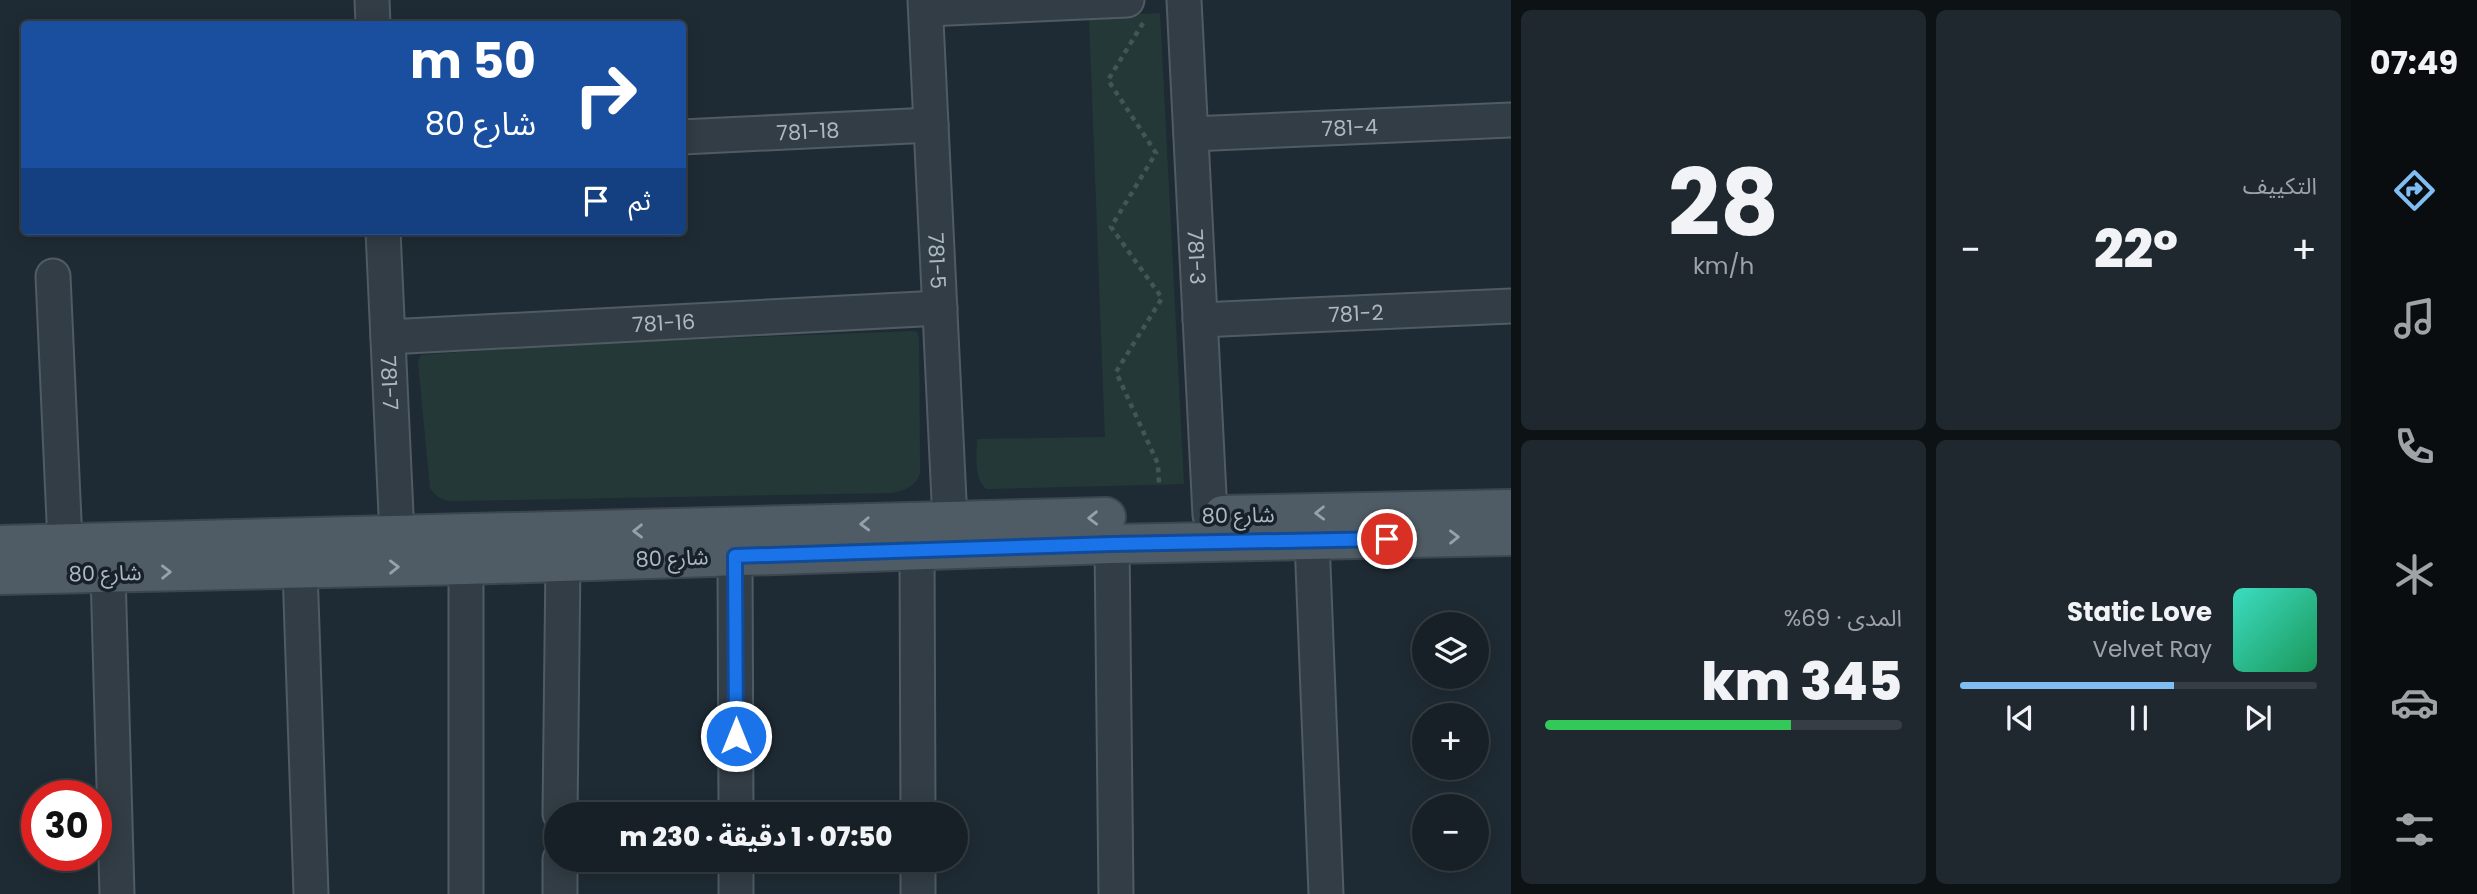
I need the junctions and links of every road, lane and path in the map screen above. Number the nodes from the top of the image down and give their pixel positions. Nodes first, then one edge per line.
1 (372, 0) edge
2 (1184, 0) edge
3 (926, 4) edge
4 (1138, 7) edge
5 (373, 21) edge
6 (1511, 120) edge
7 (932, 125) junction
8 (1191, 134) junction
9 (686, 137) edge
10 (383, 235) edge
11 (53, 276) dead end
12 (1511, 306) edge
13 (940, 308) junction
14 (1200, 320) junction
15 (388, 337) junction
16 (1159, 485) dead end
17 (1511, 509) edge
18 (1210, 515) junction
19 (950, 521) junction
20 (397, 536) junction
21 (1511, 536) edge
22 (1312, 540) junction
23 (65, 543) junction
24 (1112, 544) junction
25 (0, 545) edge
26 (917, 550) junction
27 (249, 554) junction
28 (735, 556) junction
29 (563, 561) junction
30 (466, 565) junction
31 (300, 569) junction
32 (108, 573) junction
33 (0, 575) edge
34 (560, 802) edge
35 (736, 802) edge
36 (918, 802) edge
37 (560, 872) edge
38 (736, 872) edge
39 (918, 872) edge
40 (117, 894) edge
41 (311, 894) edge
42 (466, 894) edge
43 (560, 894) edge
44 (736, 894) edge
45 (918, 894) edge
46 (1115, 894) edge
47 (1326, 894) edge

1 - 5 street
2 - 8 street, 781-3
3 - 4 street
3 - 7 street, 781-5
4 - 16 path
6 - 8 street, 781-4
7 - 9 street, 781-18
7 - 13 street, 781-5
8 - 14 street, 781-3
10 - 15 street, 781-7
11 - 23 street
12 - 14 street, 781-2
13 - 15 street, 781-16
13 - 19 street, 781-5
14 - 18 street, 781-3
15 - 20 street, 781-7
17 -> 18 main road, شارع 80
18 -> 19 main road, شارع 80
19 -> 20 main road, شارع 80
20 - 27 main road, شارع 80
22 -> 21 main road, شارع 80
22 - 24 main road, شارع 80
22 - 47 street
23 - 25 main road, شارع 80
23 - 27 main road, شارع 80
24 - 26 main road, شارع 80
24 - 46 street
26 - 28 main road, شارع 80
26 - 36 street
27 - 31 main road, شارع 80
32 -> 27 main road, شارع 80
28 - 29 main road, شارع 80
28 - 35 street
29 - 30 main road, شارع 80
29 - 34 street
31 -> 30 main road, شارع 80
30 - 42 street
31 - 41 street
32 - 33 main road, شارع 80
32 - 40 street
37 - 43 street
38 - 44 street
39 - 45 street

